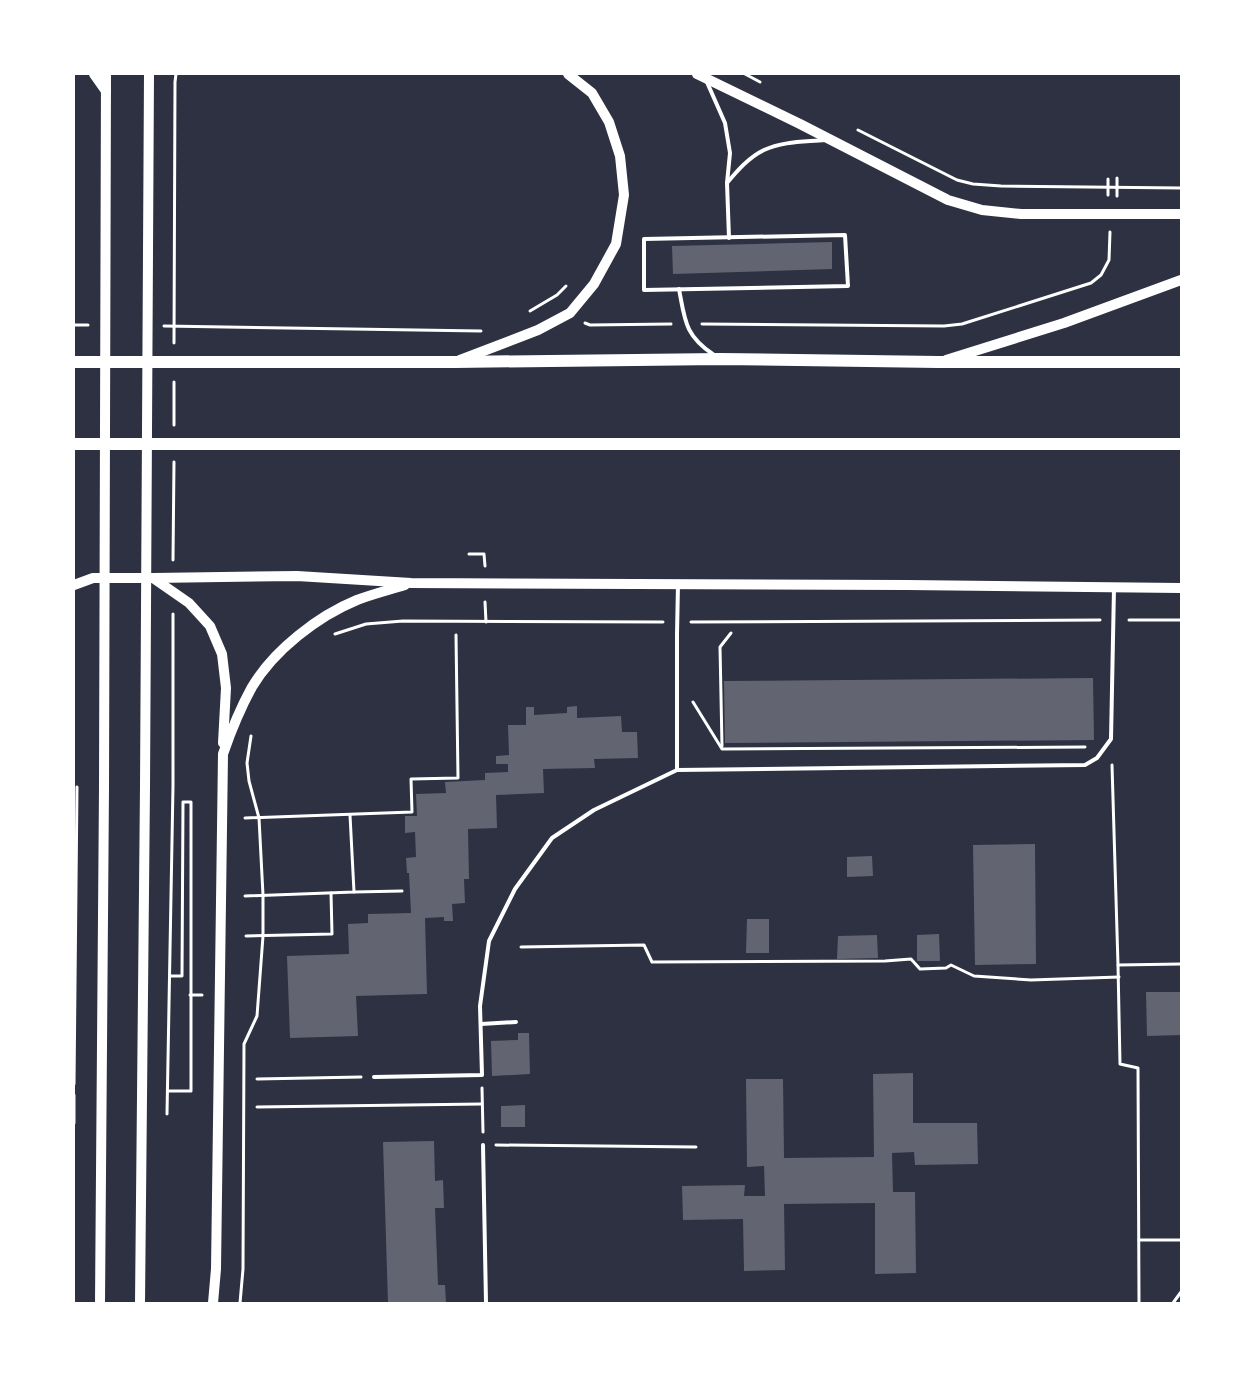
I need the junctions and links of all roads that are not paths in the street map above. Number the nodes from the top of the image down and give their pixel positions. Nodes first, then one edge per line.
1 (94, 74) edge
2 (106, 74) edge
3 (148, 74) edge
4 (568, 74) edge
5 (701, 76) edge
6 (106, 92) junction
7 (830, 140) junction
8 (727, 183) junction
9 (1181, 214) edge
10 (729, 238) junction
11 (1181, 280) edge
12 (679, 290) junction
13 (720, 359) junction
14 (74, 362) edge
15 (454, 362) junction
16 (938, 362) junction
17 (1181, 362) edge
18 (74, 444) edge
19 (1181, 444) edge
20 (153, 578) junction
21 (411, 583) junction
22 (678, 584) junction
23 (74, 585) edge
24 (1114, 588) junction
25 (1181, 588) edge
26 (223, 754) junction
27 (677, 770) junction
28 (516, 1022) dead end
29 (481, 1024) junction
30 (374, 1077) road end
31 (483, 1145) road end
32 (100, 1303) edge
33 (140, 1303) edge
34 (213, 1303) edge
35 (486, 1303) edge

1 - 6 main road
2 - 6 main road
3 - 33 main road
4 - 15 main road
5 - 7 main road
5 - 8 lane
6 - 32 main road
7 - 8 lane
7 - 9 main road
8 - 10 lane
10 - 12 lane
10 - 12 lane
11 - 16 main road
12 - 13 lane
13 - 15 main road
13 - 16 main road
14 - 15 main road
16 - 17 main road
18 - 19 main road
20 - 21 main road
20 - 23 main road
20 - 26 main road
21 - 22 main road
21 - 26 main road
22 - 24 main road
22 - 27 lane
24 - 25 main road
24 - 27 lane
26 - 34 main road
27 - 29 lane
28 - 29 lane
29 - 30 lane
31 - 35 lane

